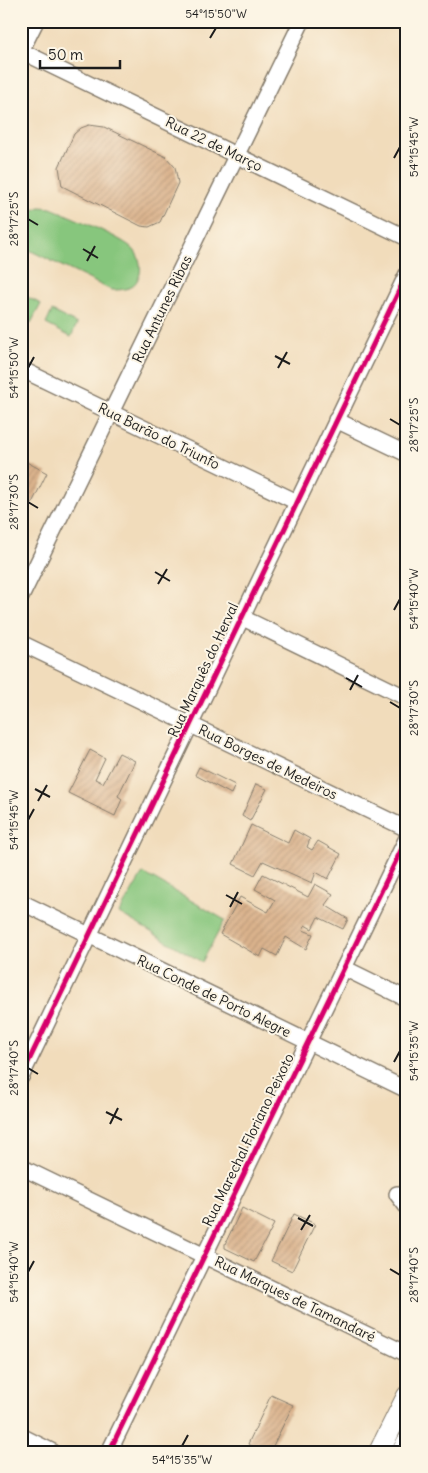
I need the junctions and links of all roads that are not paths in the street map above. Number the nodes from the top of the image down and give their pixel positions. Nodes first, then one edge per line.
1 (36, 21) edge
2 (302, 21) edge
3 (21, 51) edge
4 (238, 155) junction
5 (407, 238) edge
6 (407, 274) edge
7 (21, 369) edge
8 (111, 413) junction
9 (336, 420) junction
10 (407, 454) edge
11 (297, 502) junction
12 (21, 597) edge
13 (241, 617) junction
14 (21, 643) edge
15 (407, 698) edge
16 (190, 725) junction
17 (407, 829) edge
18 (407, 838) edge
19 (21, 902) edge
20 (90, 935) junction
21 (344, 968) junction
22 (407, 999) edge
23 (308, 1042) junction
24 (21, 1077) edge
25 (407, 1090) edge
26 (21, 1167) edge
27 (397, 1194) dead end
28 (407, 1207) edge
29 (205, 1255) junction
30 (407, 1354) edge
31 (407, 1396) edge
32 (21, 1436) edge
33 (407, 1442) edge
34 (53, 1452) edge
35 (109, 1452) edge
36 (379, 1452) edge
37 (402, 1452) edge

1 - 3 street
2 - 4 street, Rua Antunes Ribas
3 - 4 street, Rua 22 de Março
4 - 5 street, Rua 22 de Março
4 - 8 street, Rua Antunes Ribas
6 - 9 street, Rua Marquês do Herval
7 - 8 street, Rua Barão do Triunfo
8 - 11 street, Rua Barão do Triunfo
8 - 12 street, Rua Antunes Ribas
9 - 10 street
9 - 11 street, Rua Marquês do Herval
11 - 13 street, Rua Marquês do Herval
13 - 15 street
13 - 16 street, Rua Marquês do Herval
14 - 16 street, Rua Borges de Medeiros
16 - 17 street, Rua Borges de Medeiros
16 - 20 street, Rua Marquês do Herval
18 - 21 street, Rua Marechal Floriano Peixoto
19 - 20 street, Rua Conde de Porto Alegre
20 - 23 street, Rua Conde de Porto Alegre
20 - 24 street, Rua Marquês do Herval
21 - 22 street
21 - 23 street, Rua Marechal Floriano Peixoto
23 - 25 street, Rua Conde de Porto Alegre
23 - 29 street, Rua Marechal Floriano Peixoto
26 - 29 street, Rua Marques de Tamandaré
27 - 28 street
29 - 30 street, Rua Marques de Tamandaré
29 - 35 street, Rua Marechal Floriano Peixoto
31 - 36 main road
32 - 34 street
33 - 37 main road

